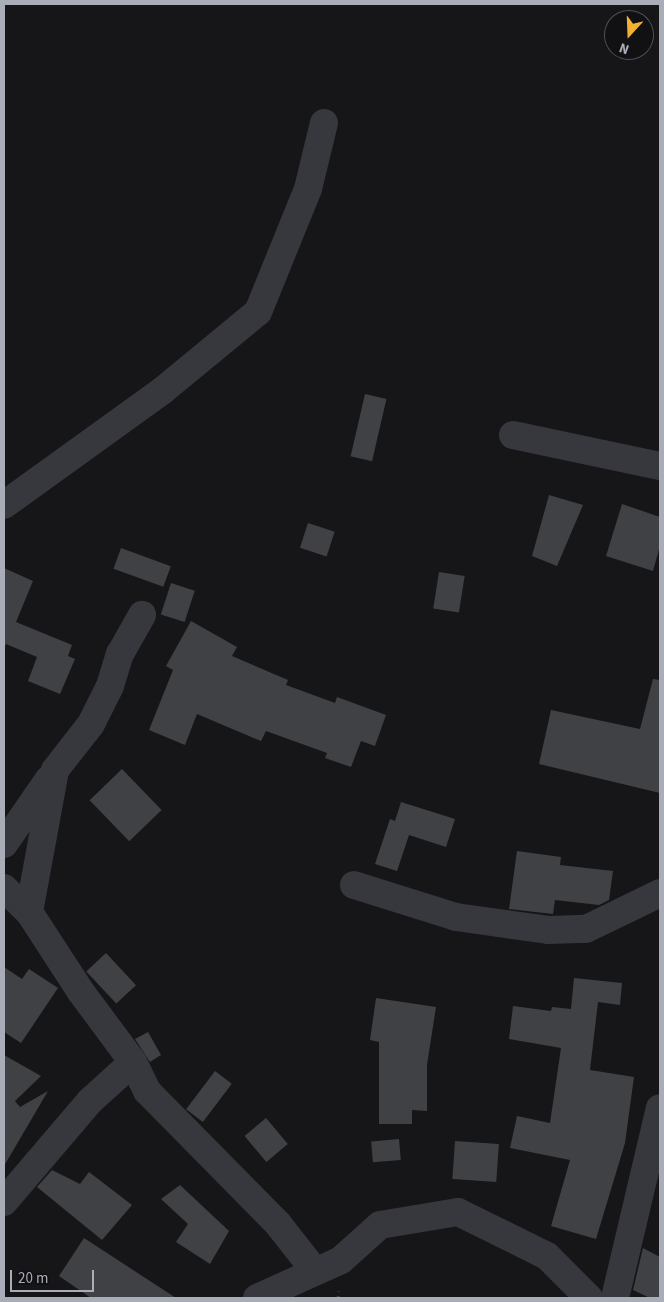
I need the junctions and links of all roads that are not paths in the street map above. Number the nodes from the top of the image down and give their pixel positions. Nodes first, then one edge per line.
1 (324, 123) dead end
2 (513, 435) dead end
3 (660, 466) edge
4 (4, 505) edge
5 (142, 615) dead end
6 (55, 770) junction
7 (4, 844) edge
8 (354, 885) dead end
9 (4, 888) edge
10 (660, 893) edge
11 (29, 912) junction
12 (133, 1062) junction
13 (660, 1108) edge
14 (4, 1202) edge
15 (316, 1271) junction
16 (257, 1298) edge
17 (589, 1298) edge
18 (614, 1298) edge

1 - 4 street
2 - 3 street
5 - 6 street
6 - 7 street
6 - 11 street
8 - 10 street
9 - 11 street
11 - 12 street
12 - 14 street
12 - 15 street
13 - 18 street
15 - 16 street
15 - 17 street

